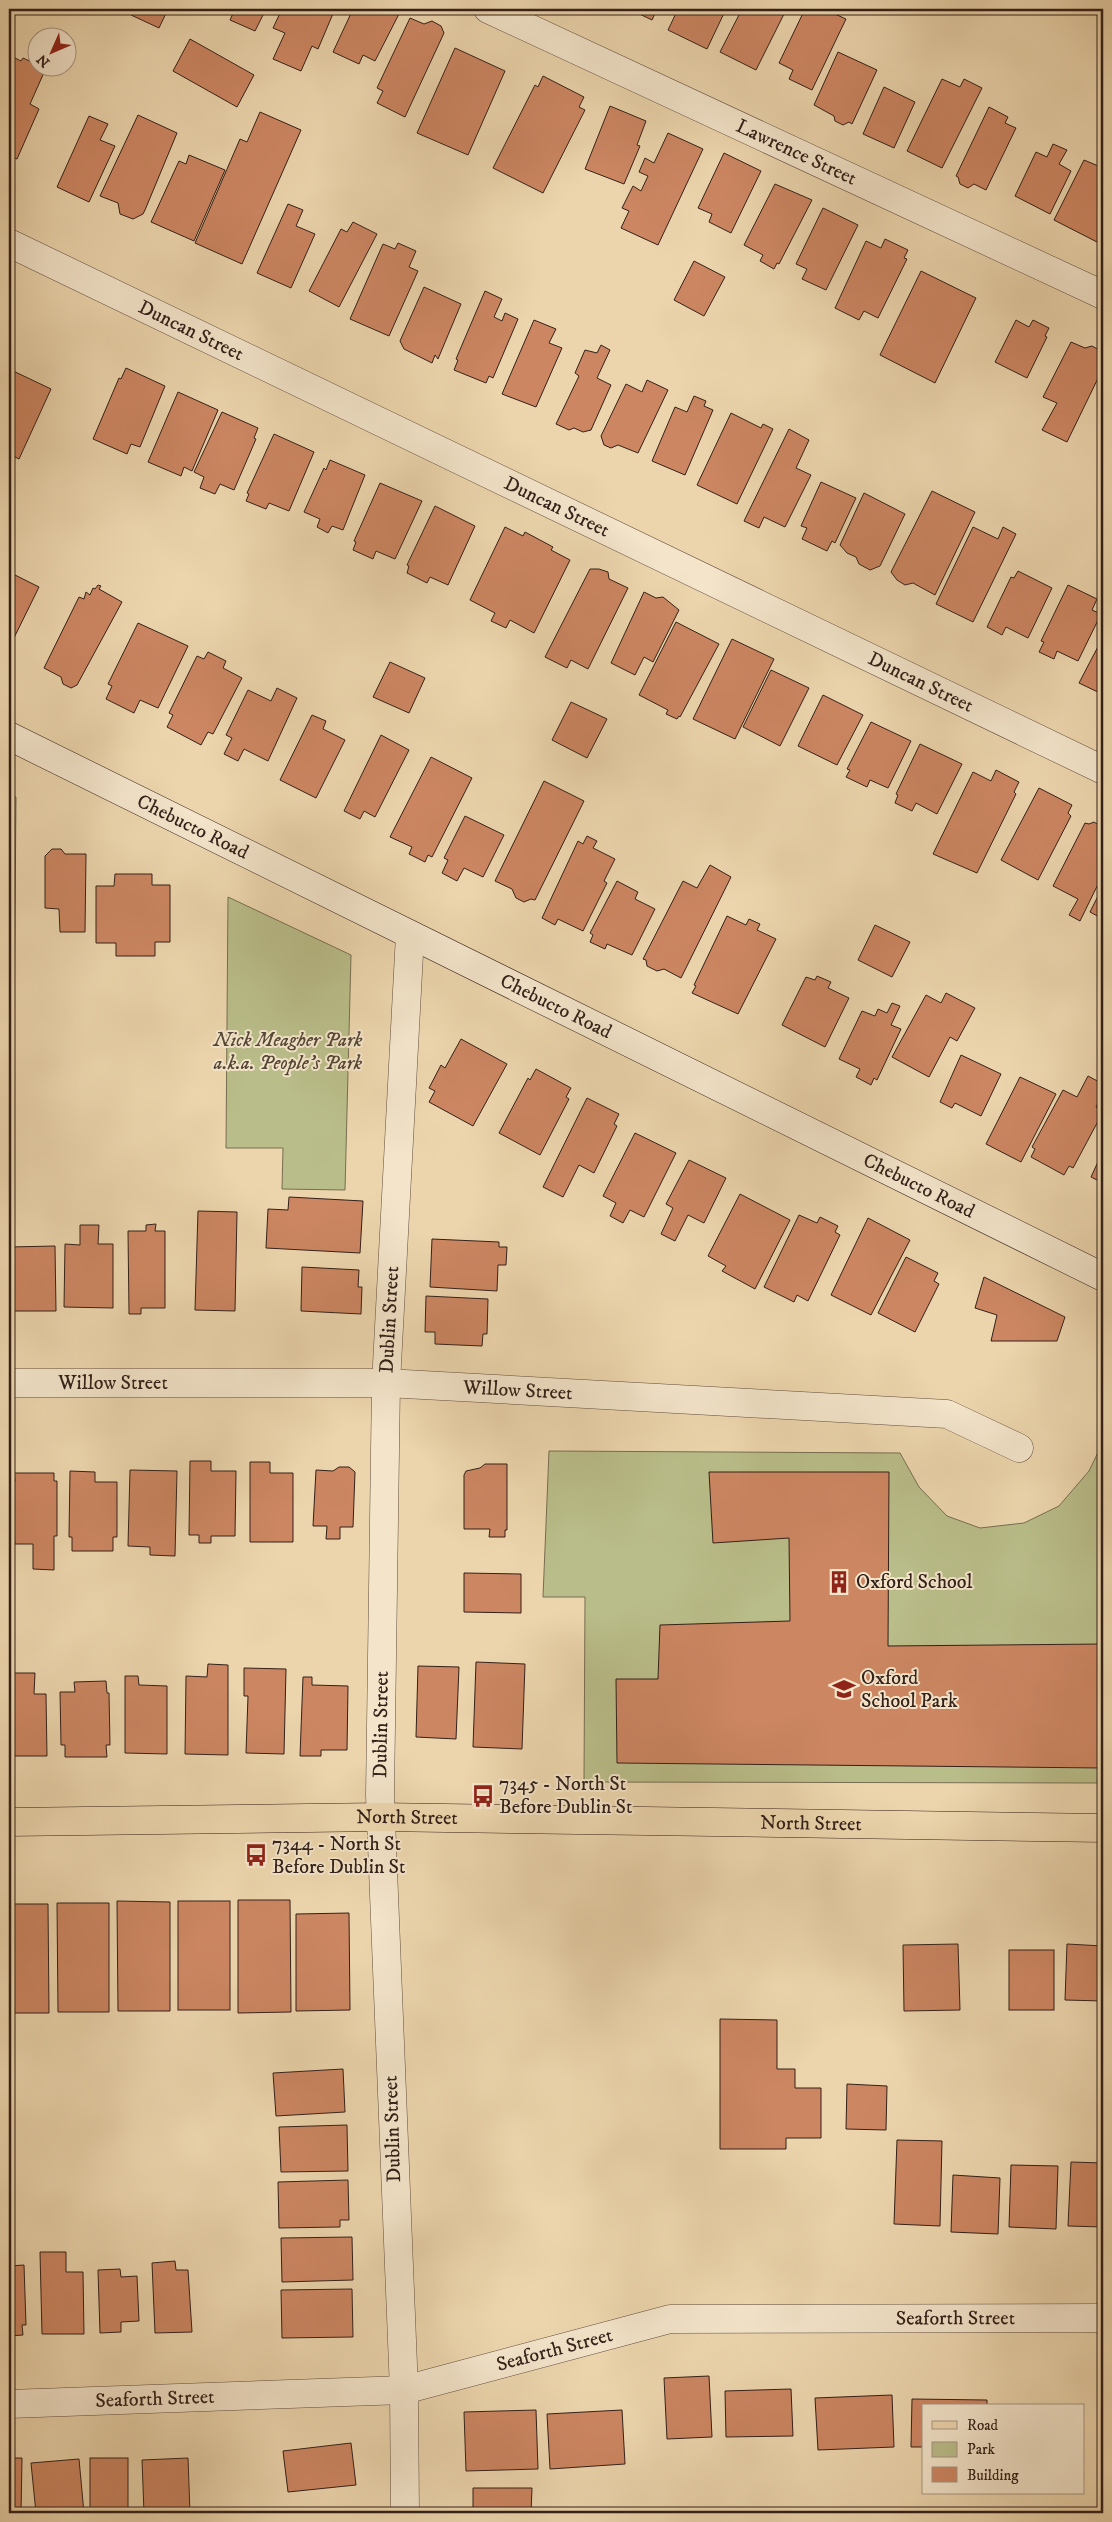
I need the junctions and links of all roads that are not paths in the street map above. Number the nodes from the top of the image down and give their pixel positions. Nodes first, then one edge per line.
1 (488, 9) edge
2 (9, 244) edge
3 (1103, 295) edge
4 (9, 736) edge
5 (1103, 770) edge
6 (410, 935) junction
7 (1103, 1277) edge
8 (9, 1382) edge
9 (386, 1383) junction
10 (1019, 1448) dead end
11 (380, 1817) junction
12 (9, 1822) edge
13 (1103, 1828) edge
14 (1103, 2318) edge
15 (404, 2390) junction
16 (9, 2404) edge
17 (405, 2513) edge

1 - 3 street, Lawrence Street
2 - 5 street, Duncan Street
4 - 6 street, Chebucto Road
6 - 7 street, Chebucto Road
6 - 9 street, Dublin Street
8 - 9 street, Willow Street
9 - 10 street, Willow Street
9 - 11 street, Dublin Street
11 - 12 main road, North Street
11 - 13 main road, North Street
11 - 15 street, Dublin Street
14 - 15 street, Seaforth Street
15 - 16 street, Seaforth Street
15 - 17 street, Dublin Street

